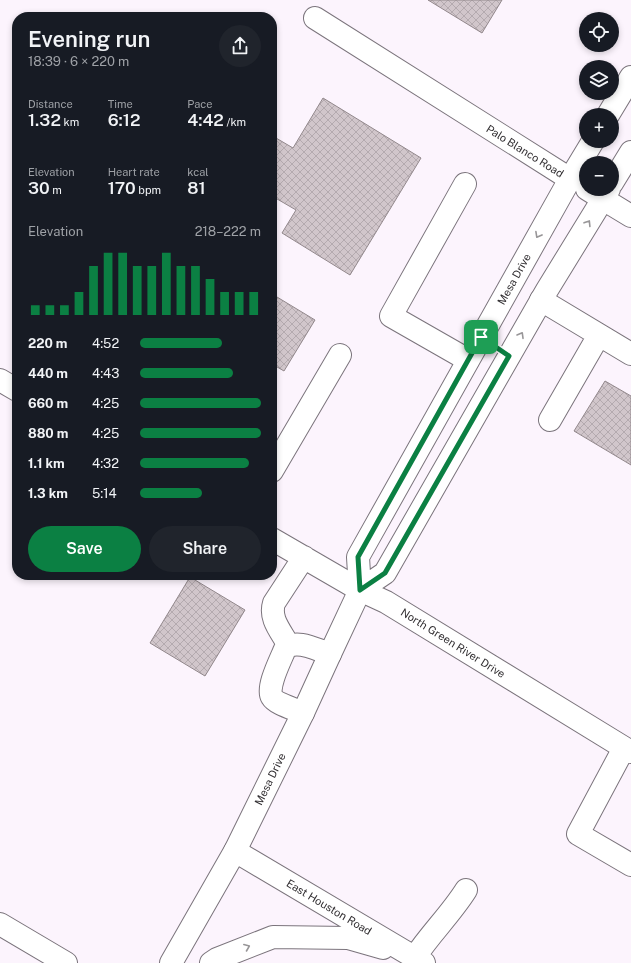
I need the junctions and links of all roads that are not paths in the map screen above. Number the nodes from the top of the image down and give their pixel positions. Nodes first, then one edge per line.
1 (315, 18) dead end
2 (631, 76) edge
3 (612, 108) edge
4 (631, 152) edge
5 (619, 164) edge
6 (579, 179) edge
7 (465, 184) dead end
8 (588, 196) edge
9 (590, 196) edge
10 (605, 196) edge
11 (631, 216) edge
12 (541, 300) junction
13 (599, 335) junction
14 (481, 337) junction
15 (631, 354) edge
16 (340, 355) dead end
17 (509, 356) junction
18 (468, 360) junction
19 (0, 380) edge
20 (12, 387) edge
21 (550, 420) dead end
22 (277, 462) edge
23 (277, 542) edge
24 (304, 557) junction
25 (360, 590) junction
26 (289, 646) junction
27 (330, 654) junction
28 (303, 713) junction
29 (628, 750) edge
30 (235, 851) junction
31 (631, 865) edge
32 (466, 890) dead end
33 (0, 924) edge
34 (376, 955) edge
35 (420, 960) edge
36 (66, 963) edge
37 (171, 963) edge
38 (211, 963) edge

1 - 6 main road, Palo Blanco Road
2 - 3 main road
4 - 5 main road, Mesa Drive
7 - 18 main road
8 -> 14 main road, Mesa Drive
12 -> 9 main road, Mesa Drive
10 - 11 main road, Palo Blanco Road
12 - 13 main road
17 -> 12 main road, Mesa Drive
13 - 15 main road
13 - 21 main road
14 - 17 main road
14 - 18 main road, Mesa Drive
16 - 22 main road
17 - 25 main road, Mesa Drive
18 - 25 main road, Mesa Drive
19 - 20 main road
23 - 24 main road, North Green River Drive
24 - 25 main road, North Green River Drive
24 - 26 main road
25 - 27 main road, Mesa Drive
25 - 29 main road, North Green River Drive
26 - 27 main road
26 - 28 main road
27 - 28 main road, Mesa Drive
28 - 30 main road, Mesa Drive
29 - 31 main road
30 - 35 main road, East Houston Road
30 - 37 main road, Mesa Drive
32 - 35 main road
33 - 36 main road
34 - 35 main road
38 -> 34 main road

